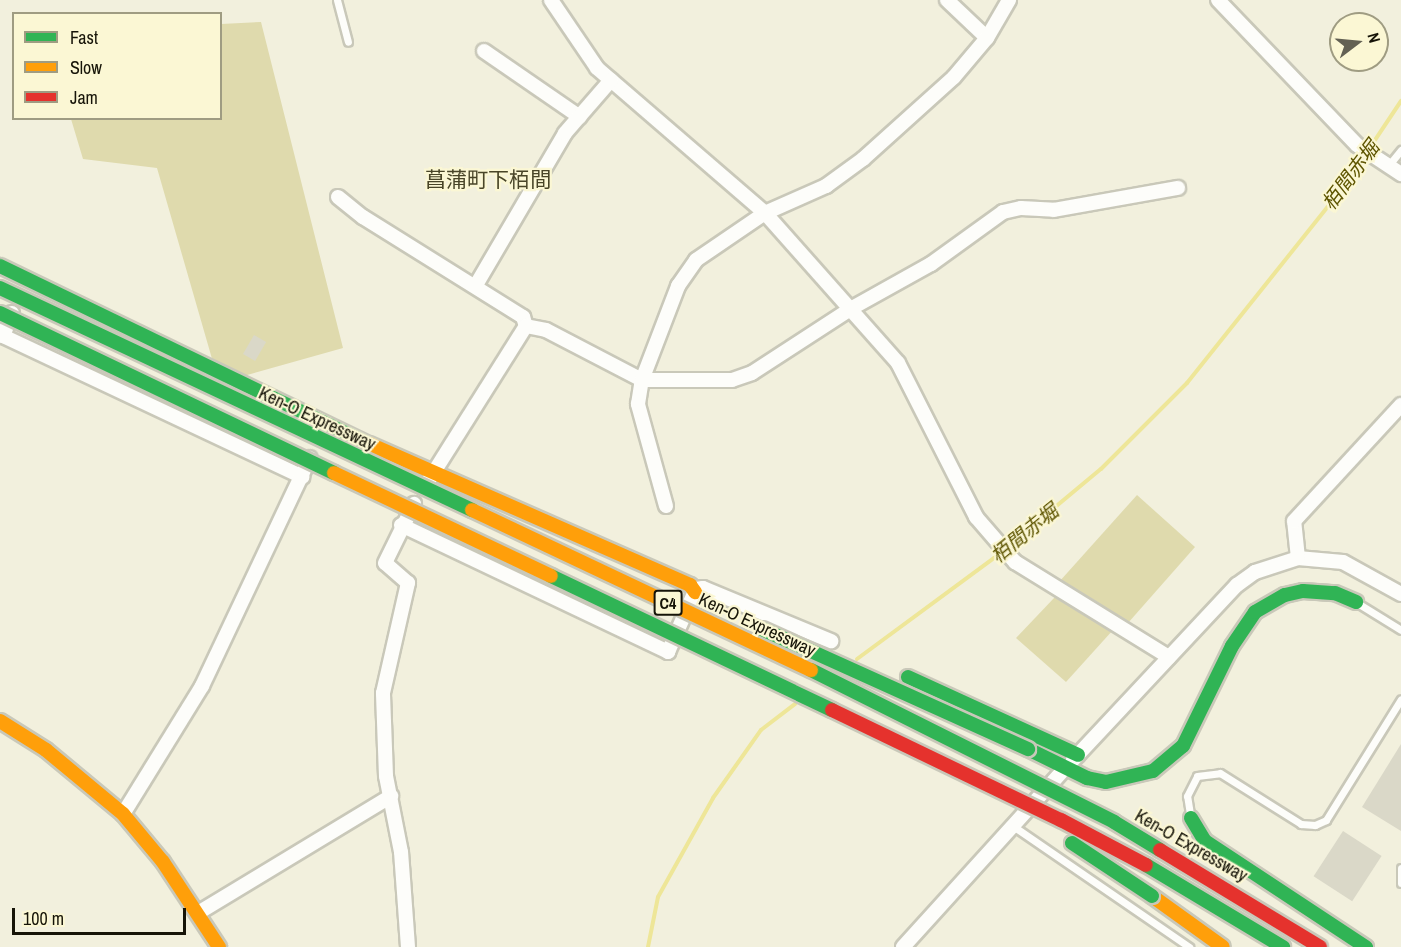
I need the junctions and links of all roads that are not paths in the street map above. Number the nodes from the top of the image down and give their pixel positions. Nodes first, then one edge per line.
1 (337, 0) edge
2 (552, 0) edge
3 (947, 0) edge
4 (1009, 0) edge
5 (1218, 0) edge
6 (987, 38) junction
7 (348, 42) dead end
8 (484, 51) dead end
9 (611, 80) junction
10 (580, 117) junction
11 (1401, 150) edge
12 (1388, 166) junction
13 (1401, 174) edge
14 (1178, 188) dead end
15 (338, 197) dead end
16 (765, 213) junction
17 (0, 266) edge
18 (25, 278) junction
19 (476, 285) junction
20 (0, 288) edge
21 (852, 308) junction
22 (0, 313) edge
23 (526, 326) junction
24 (642, 380) junction
25 (1401, 405) edge
26 (325, 423) junction
27 (432, 475) junction
28 (302, 477) junction
29 (666, 506) dead end
30 (401, 525) junction
31 (1298, 558) junction
32 (585, 564) junction
33 (695, 592) junction
34 (1401, 594) edge
35 (1356, 602) joint
36 (1401, 630) edge
37 (831, 641) dead end
38 (1169, 657) junction
39 (908, 677) dead end
40 (1401, 699) edge
41 (831, 708) junction
42 (2, 725) edge
43 (1076, 758) joint
44 (1061, 773) dead end
45 (390, 796) junction
46 (123, 814) junction
47 (1191, 818) joint
48 (1013, 826) junction
49 (1401, 868) edge
50 (1401, 883) edge
51 (198, 913) junction
52 (219, 947) edge
53 (408, 947) edge
54 (903, 947) edge
55 (1189, 947) edge
56 (1223, 947) edge
57 (1283, 947) edge
58 (1320, 947) edge
59 (1366, 947) edge

1 - 7 lane
2 - 9 street
3 - 6 street
4 - 6 street
5 - 12 street
6 - 16 street
8 - 10 street
9 - 10 street
9 - 16 street
10 - 19 street
11 - 12 lane
12 - 13 street
14 - 21 street
15 - 19 street
16 - 21 street
16 - 24 street
17 - 18 main road
18 - 26 main road
18 - 28 street
19 - 23 street
20 - 32 main road, Ken-O Expressway / C4, bridge
21 - 24 street
21 - 38 street
22 - 41 main road, C4, bridge
23 - 24 street
23 - 27 street
24 - 29 street
25 - 31 street
26 - 27 main road
26 - 28 street
27 - 30 street
27 - 33 main road
28 - 46 street
30 - 33 street
30 - 45 street
31 - 34 street
31 - 38 street
32 - 35 main road, bridge
32 - 58 main road, Ken-O Expressway / C4, bridge
33 - 37 street
35 - 36 lane
38 - 43 street
39 - 43 main road
40 - 47 lane
41 - 56 main road, bridge
41 - 57 main road, C4, bridge
42 - 46 main road
44 - 48 street
45 - 51 street
45 - 53 street
46 - 51 main road
47 - 59 main road
48 - 54 street
48 - 55 lane
49 - 50 lane
51 - 52 main road

